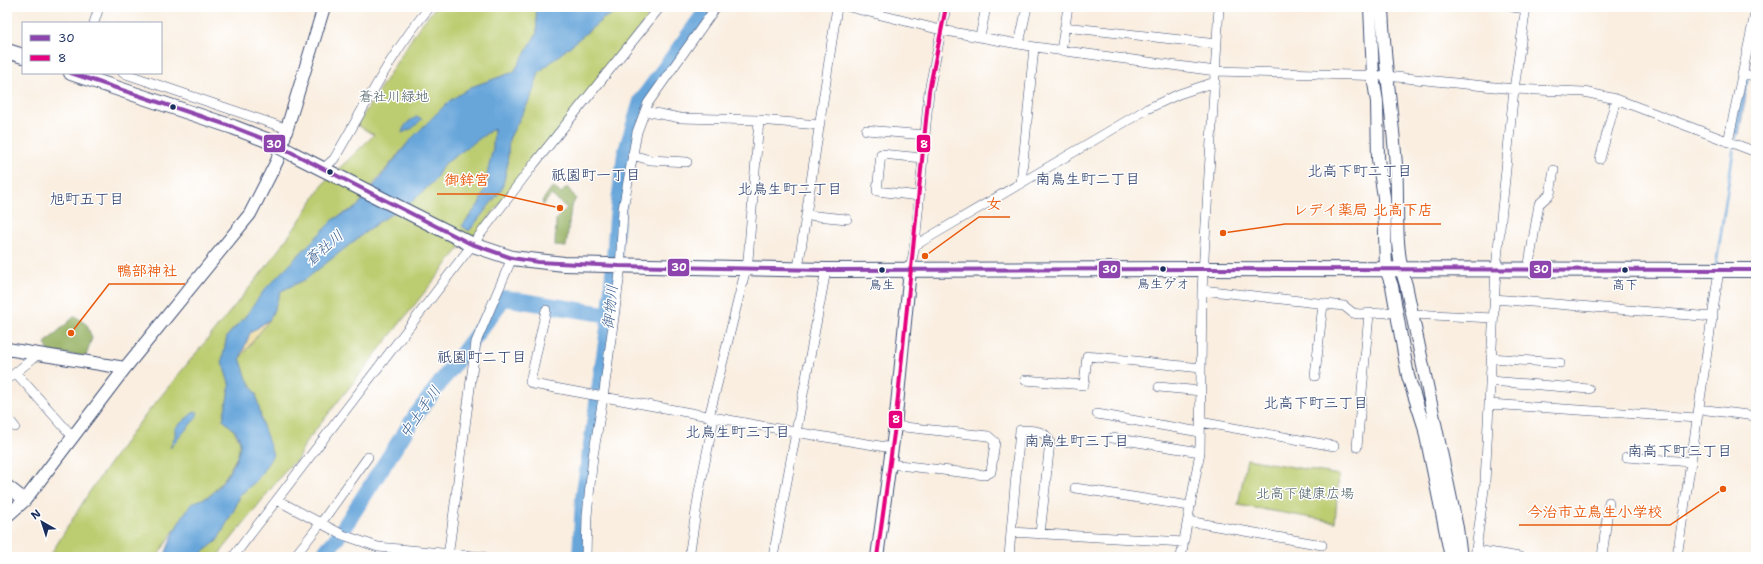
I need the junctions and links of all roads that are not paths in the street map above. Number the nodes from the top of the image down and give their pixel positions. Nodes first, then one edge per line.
1 (99, 7) edge
2 (324, 7) edge
3 (430, 7) edge
4 (660, 7) edge
5 (716, 7) edge
6 (837, 7) edge
7 (848, 7) edge
8 (946, 7) edge
9 (986, 7) edge
10 (1068, 7) edge
11 (1218, 7) edge
12 (1370, 7) edge
13 (1382, 7) edge
14 (1512, 7) edge
15 (1024, 8) edge
16 (1526, 8) edge
17 (1756, 9) edge
18 (94, 22) edge
19 (1065, 27) junction
20 (941, 30) junction
21 (980, 37) junction
22 (1019, 44) junction
23 (1217, 44) junction
24 (1034, 47) junction
25 (1062, 51) junction
26 (1216, 72) junction
27 (77, 74) edge
28 (126, 74) edge
29 (1742, 74) junction
30 (1373, 76) junction
31 (1386, 76) junction
32 (1756, 76) edge
33 (1215, 82) junction
34 (1514, 89) junction
35 (1616, 99) junction
36 (645, 110) junction
37 (758, 120) junction
38 (819, 125) junction
39 (288, 129) junction
40 (866, 130) dead end
41 (925, 135) junction
42 (1728, 142) junction
43 (1756, 152) edge
44 (632, 155) junction
45 (923, 158) junction
46 (1600, 159) dead end
47 (688, 162) dead end
48 (1554, 170) dead end
49 (328, 172) junction
50 (1021, 184) junction
51 (919, 196) junction
52 (806, 215) junction
53 (847, 219) dead end
54 (471, 244) junction
55 (914, 246) junction
56 (512, 258) junction
57 (620, 266) junction
58 (746, 268) junction
59 (798, 269) junction
60 (1204, 269) junction
61 (1386, 269) junction
62 (1401, 269) junction
63 (1496, 269) junction
64 (826, 270) junction
65 (910, 270) junction
66 (1528, 270) junction
67 (1719, 270) junction
68 (1756, 270) edge
69 (1202, 290) junction
70 (1494, 299) junction
71 (1323, 304) junction
72 (546, 310) dead end
73 (1398, 312) junction
74 (1369, 314) junction
75 (1412, 314) junction
76 (1712, 317) junction
77 (1493, 318) junction
78 (7, 349) edge
79 (38, 354) junction
80 (1491, 358) junction
81 (1560, 363) dead end
82 (125, 368) junction
83 (1201, 368) junction
84 (16, 373) junction
85 (1315, 376) dead end
86 (7, 380) edge
87 (1025, 380) dead end
88 (1490, 381) junction
89 (1159, 387) dead end
90 (1589, 389) dead end
91 (1201, 391) junction
92 (604, 398) junction
93 (1488, 404) junction
94 (1699, 409) junction
95 (1097, 414) dead end
96 (1756, 416) edge
97 (7, 417) edge
98 (711, 417) junction
99 (1697, 418) junction
100 (895, 426) junction
101 (15, 427) dead end
102 (1200, 427) junction
103 (795, 432) junction
104 (73, 437) junction
105 (1112, 438) dead end
106 (1334, 446) dead end
107 (1357, 447) dead end
108 (892, 448) junction
109 (1200, 452) junction
110 (368, 457) dead end
111 (1626, 457) dead end
112 (1691, 462) junction
113 (890, 464) junction
114 (7, 486) edge
115 (1075, 488) dead end
116 (25, 500) junction
117 (277, 500) junction
118 (1609, 502) dead end
119 (1190, 506) junction
120 (7, 516) edge
121 (1188, 521) junction
122 (321, 523) junction
123 (1011, 532) junction
124 (1040, 534) junction
125 (1184, 542) junction
126 (1322, 545) dead end
127 (1476, 553) edge
128 (448, 556) edge
129 (234, 557) edge
130 (294, 557) edge
131 (484, 557) edge
132 (586, 557) edge
133 (689, 557) edge
134 (773, 557) edge
135 (877, 557) edge
136 (1009, 557) edge
137 (1181, 557) edge
138 (1451, 557) edge
139 (1461, 557) edge
140 (1520, 557) edge
141 (1602, 557) edge
142 (1677, 557) edge

1 - 18 street
2 - 39 street
3 - 49 street
4 - 54 street
5 - 36 street
6 - 38 street
7 - 20 street
8 - 20 street
9 - 21 street
10 - 19 street
11 - 23 street
12 - 30 street
13 - 31 street
14 - 16 street
15 - 22 street
16 - 34 street
17 - 29 street
19 - 23 street
19 - 25 street
20 - 21 street
20 - 41 street
21 - 22 street
22 - 24 street
23 - 26 street
24 - 25 street
24 - 50 street
25 - 26 street
26 - 30 street
26 - 33 street
27 - 49 main road, bridge
28 - 39 street
29 - 32 street
29 - 42 street
30 - 31 street
30 - 61 street
31 - 34 street
31 - 62 street
33 - 50 street
33 - 60 street
34 - 35 street
34 - 63 street
35 - 42 street
35 - 46 street
36 - 37 street
36 - 44 street
37 - 38 street
37 - 58 street
38 - 52 street
39 - 82 street
40 - 41 street
41 - 45 street
42 - 43 street
44 - 47 street
44 - 57 street
45 - 51 street
45 - 51 street
48 - 66 street
49 - 54 main road
50 - 55 street
51 - 55 street
52 - 53 street
52 - 59 street
54 - 56 main road
54 - 117 street
55 - 65 street
56 - 57 main road
56 - 128 street
57 - 58 main road
57 - 92 street
58 - 59 main road
58 - 98 street
59 - 64 main road
60 - 61 main road
60 - 65 main road
60 - 69 street
61 - 62 main road
61 - 73 street
62 - 63 main road
62 - 75 street
63 - 66 main road
63 - 70 street
64 - 65 main road
64 - 103 street
65 - 100 street
66 - 67 main road
67 - 68 main road
67 - 76 street
69 - 71 street
69 - 83 street
70 - 76 street
70 - 77 street
71 - 74 street
71 - 85 street
72 - 92 street
73 - 74 street
73 - 138 street
74 - 107 street
75 - 77 street
75 - 139 street
76 - 94 street
77 - 80 street
78 - 79 street
79 - 82 street
79 - 84 street
80 - 81 street
80 - 88 street
82 - 104 street
83 - 87 street
83 - 91 street
84 - 86 street
84 - 104 street
88 - 90 street
88 - 93 street
89 - 91 street
91 - 102 street
92 - 98 street
92 - 132 street
93 - 99 street
93 - 127 street
94 - 96 street
94 - 99 street
95 - 102 street
97 - 101 street
98 - 103 street
98 - 133 street
99 - 112 street
100 - 108 street
100 - 113 street
102 - 106 street
102 - 109 street
103 - 108 street
103 - 134 street
104 - 116 street
105 - 109 street
108 - 113 street
109 - 119 street
110 - 122 street
111 - 112 street
112 - 142 street
113 - 135 street
114 - 116 street
115 - 119 street
116 - 120 street
117 - 122 street
117 - 129 street
118 - 141 street
119 - 121 street
121 - 125 street
121 - 126 street
122 - 128 street
122 - 130 street
123 - 124 street
123 - 124 street
123 - 136 street
124 - 125 street
125 - 137 street
127 - 140 street
128 - 131 street

